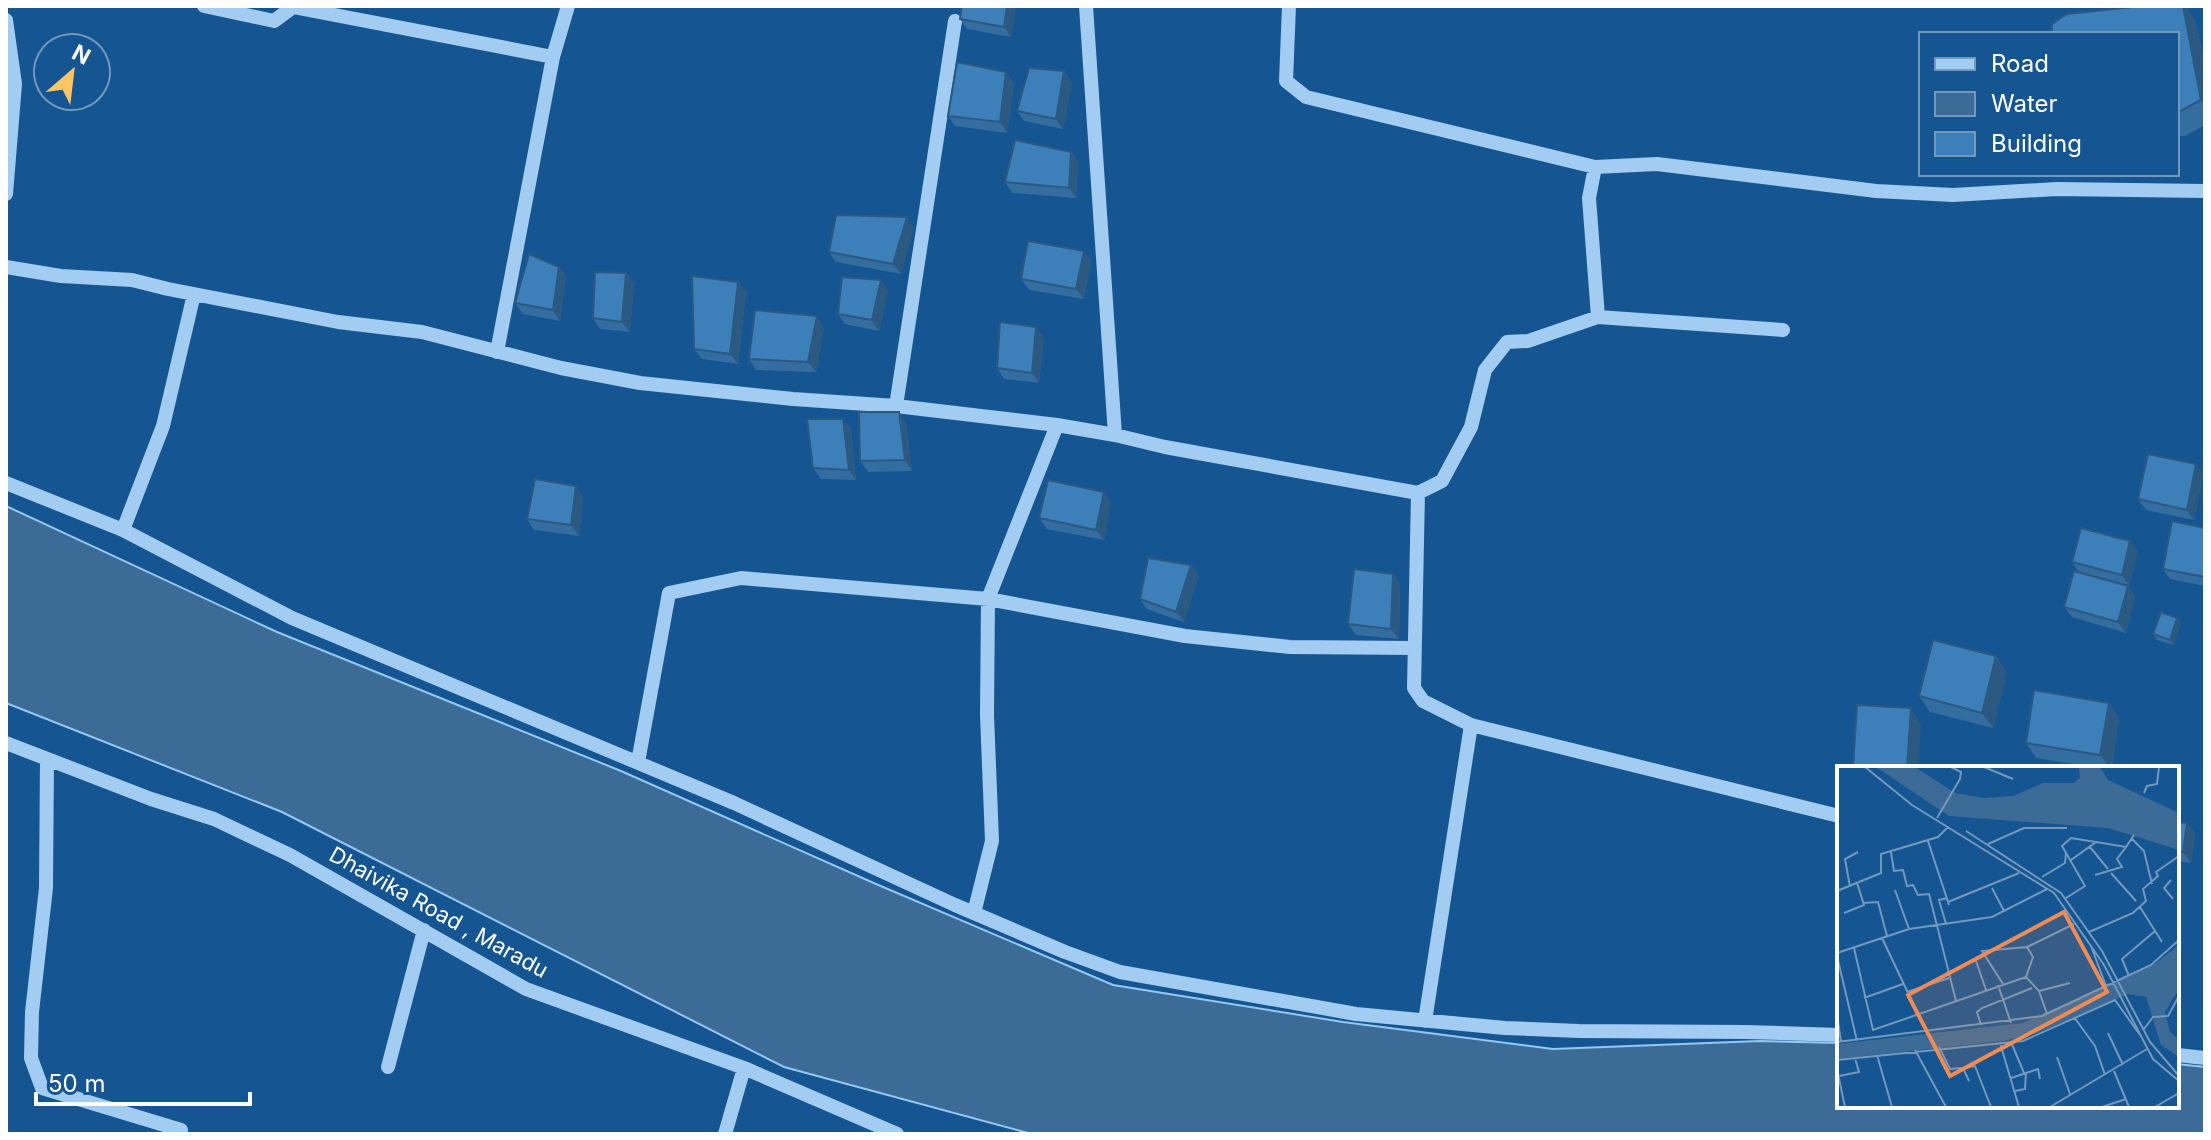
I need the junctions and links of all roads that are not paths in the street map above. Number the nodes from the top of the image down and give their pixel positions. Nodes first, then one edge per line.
1 (204, 6) edge
2 (568, 6) edge
3 (1086, 6) edge
4 (1289, 6) edge
5 (6, 20) edge
6 (955, 21) dead end
7 (553, 57) junction
8 (1595, 167) junction
9 (2205, 191) edge
10 (6, 194) edge
11 (6, 267) edge
12 (194, 294) junction
13 (1598, 317) junction
14 (1783, 330) dead end
15 (497, 352) junction
16 (896, 406) junction
17 (1057, 425) junction
18 (1115, 435) junction
19 (6, 483) edge
20 (1418, 493) junction
21 (123, 530) junction
22 (988, 599) junction
23 (1414, 648) junction
24 (1471, 725) junction
25 (6, 743) edge
26 (47, 759) junction
27 (638, 762) junction
28 (1837, 816) edge
29 (974, 913) junction
30 (424, 930) junction
31 (1425, 1021) junction
32 (1837, 1035) edge
33 (2179, 1055) edge
34 (2205, 1058) edge
35 (388, 1067) dead end
36 (744, 1068) junction
37 (862, 1127) edge
38 (185, 1133) edge
39 (725, 1134) edge
40 (897, 1134) edge

1 - 7 street
2 - 7 street
3 - 18 street
4 - 8 street
5 - 10 street
6 - 16 street
7 - 15 street
8 - 9 street
8 - 13 street
11 - 12 street
12 - 15 street
12 - 21 street
13 - 14 street
13 - 20 street
15 - 16 street
16 - 17 street
17 - 18 street
17 - 22 street
18 - 20 street
19 - 21 street
20 - 23 street
21 - 27 street
22 - 23 street
22 - 27 street
22 - 29 street
23 - 24 street
24 - 28 street
24 - 31 street
25 - 26 street, Dhaivika Road , Maradu
26 - 30 street, Dhaivika Road , Maradu
26 - 38 street
27 - 29 street
29 - 31 street
30 - 35 street
30 - 36 street, Dhaivika Road , Maradu
31 - 32 street
33 - 34 street
36 - 37 street, Dhaivika Road , Maradu
36 - 39 street
37 - 40 street, Dhaivika Road , Maradu

